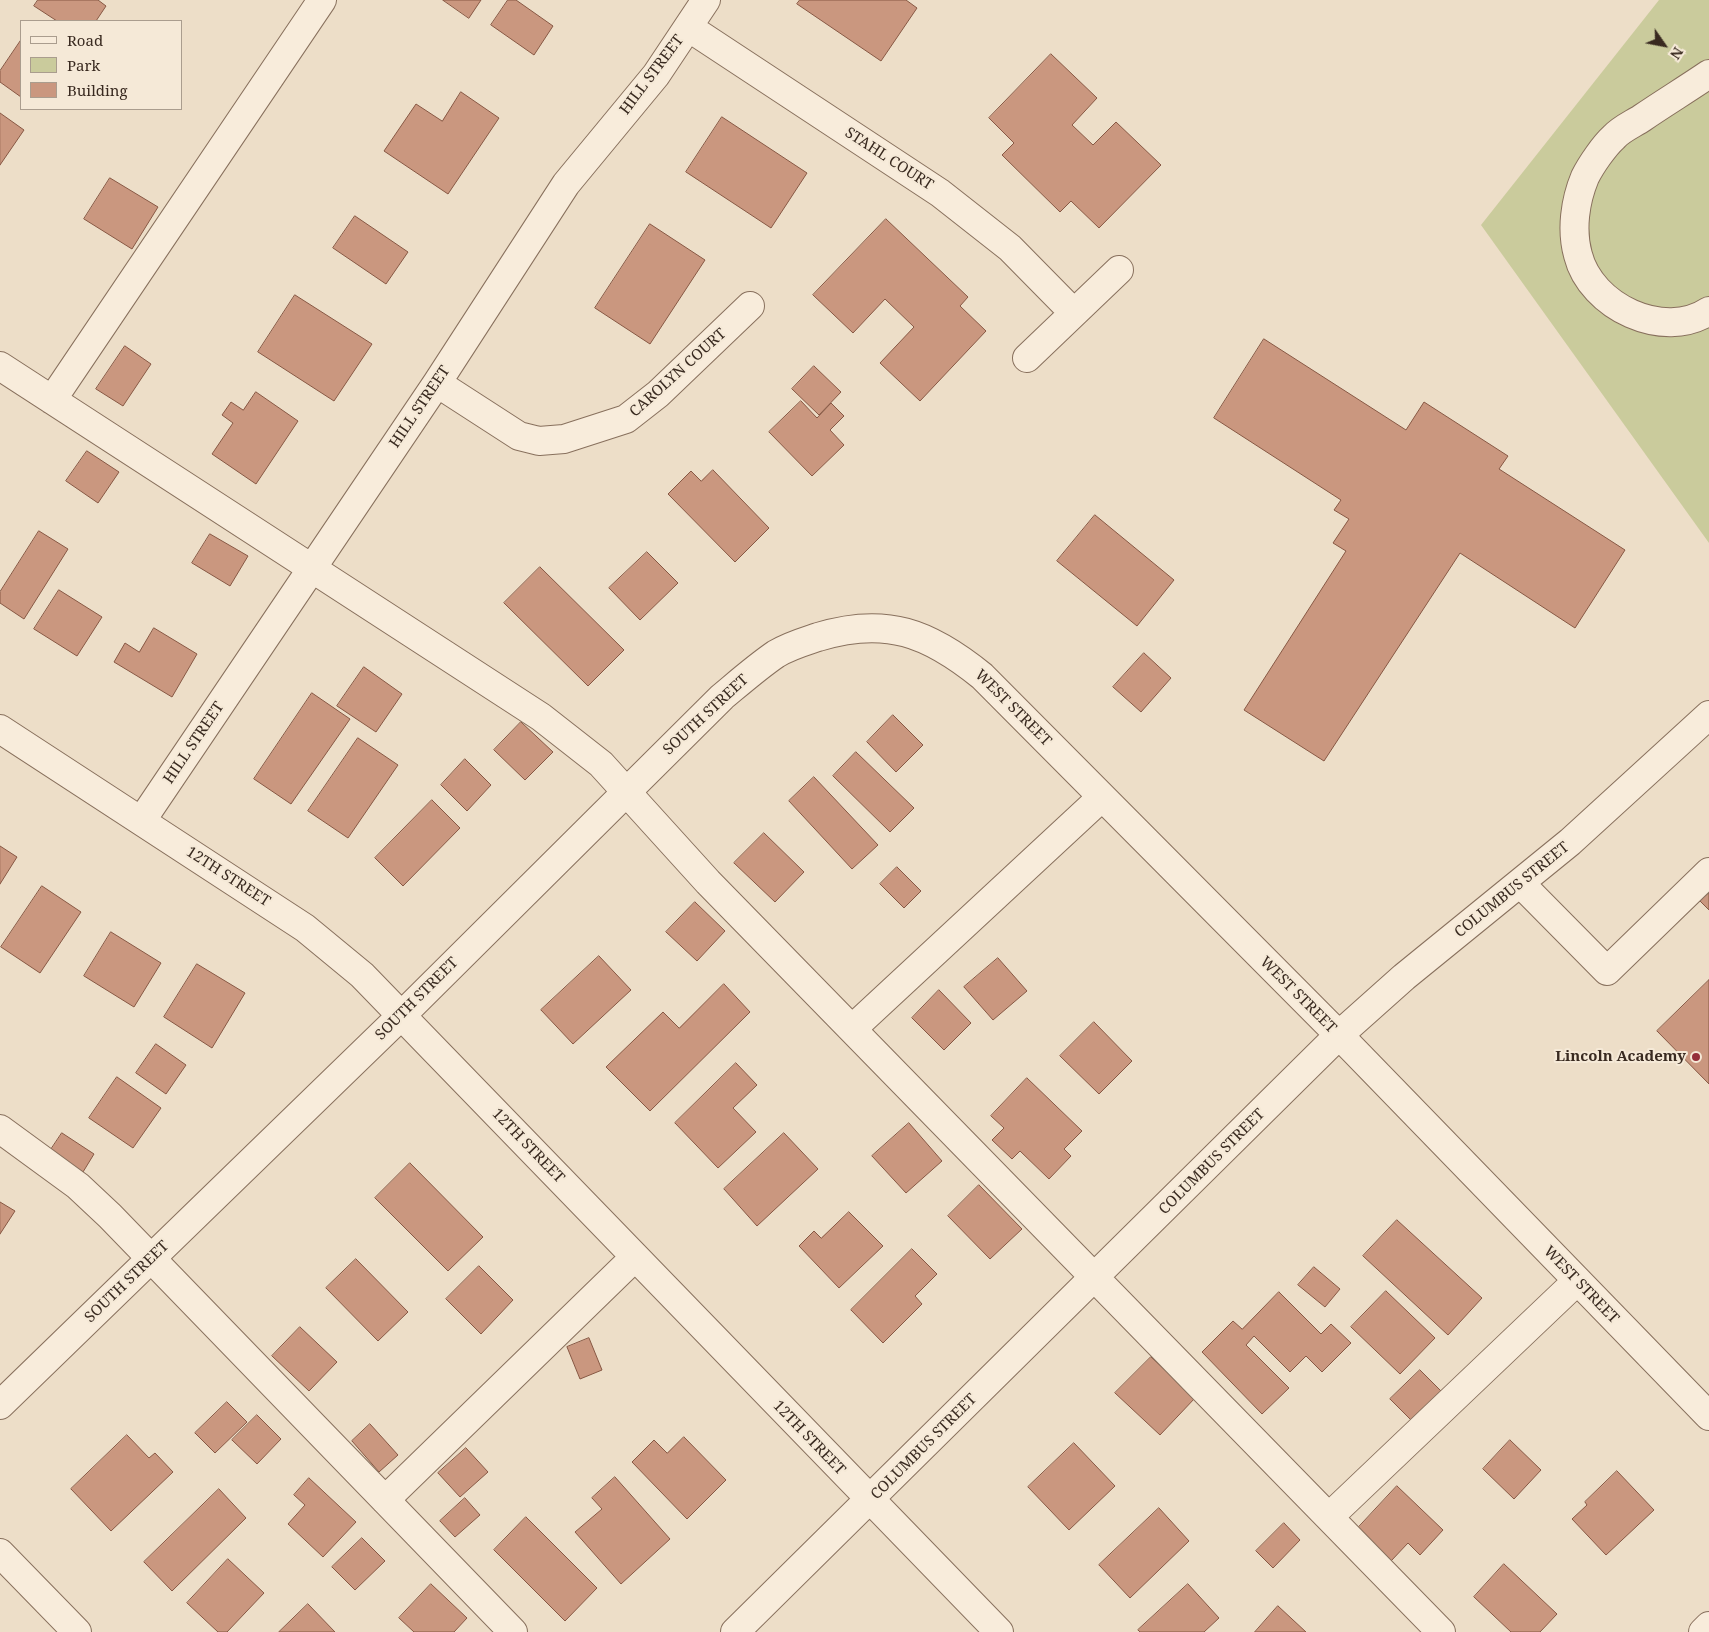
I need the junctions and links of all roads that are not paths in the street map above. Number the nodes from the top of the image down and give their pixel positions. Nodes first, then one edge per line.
1 (322, 0) edge
2 (706, 0) edge
3 (688, 27) junction
4 (1709, 74) edge
5 (1119, 270) dead end
6 (750, 306) dead end
7 (1709, 311) edge
8 (1073, 312) junction
9 (1027, 358) dead end
10 (0, 366) edge
11 (437, 383) junction
12 (52, 400) junction
13 (312, 569) junction
14 (856, 628) joint
15 (1709, 715) edge
16 (0, 729) edge
17 (626, 792) junction
18 (1102, 797) junction
19 (142, 820) junction
20 (1709, 872) edge
21 (1521, 884) junction
22 (402, 1015) junction
23 (852, 1029) junction
24 (1339, 1036) junction
25 (0, 1129) edge
26 (635, 1257) junction
27 (150, 1259) junction
28 (1096, 1277) junction
29 (1577, 1280) junction
30 (0, 1405) edge
31 (1709, 1416) edge
32 (385, 1500) junction
33 (870, 1500) junction
34 (1329, 1517) junction
35 (0, 1553) edge
36 (1709, 1626) edge
37 (77, 1632) edge
38 (513, 1632) edge
39 (735, 1632) edge
40 (999, 1632) edge
41 (1441, 1632) edge
42 (1703, 1632) edge

1 - 12 street
2 - 3 street, HILL STREET
3 - 8 street, STAHL COURT
3 - 11 street, HILL STREET
4 - 7 street
5 - 8 street
6 - 11 street, CAROLYN COURT
8 - 9 street
10 - 12 street
11 - 13 street, HILL STREET
12 - 13 street
13 - 17 street
13 - 19 street, HILL STREET
14 - 17 street, SOUTH STREET
14 - 18 street, WEST STREET
15 - 21 street, COLUMBUS STREET
16 - 19 street, 12TH STREET
17 - 22 street, SOUTH STREET
17 - 23 street
18 - 23 street
18 - 24 street, WEST STREET
19 - 22 street, 12TH STREET
20 - 21 street
21 - 24 street, COLUMBUS STREET
22 - 26 street, 12TH STREET
22 - 27 street, SOUTH STREET
23 - 28 street
24 - 28 street, COLUMBUS STREET
24 - 29 street, WEST STREET
25 - 27 street
26 - 32 street
26 - 33 street, 12TH STREET
27 - 30 street, SOUTH STREET
27 - 32 street
28 - 33 street, COLUMBUS STREET
28 - 34 street
29 - 31 street, WEST STREET
29 - 34 street
32 - 38 street
33 - 39 street, COLUMBUS STREET
33 - 40 street, 12TH STREET
34 - 41 street
35 - 37 street
36 - 42 street

